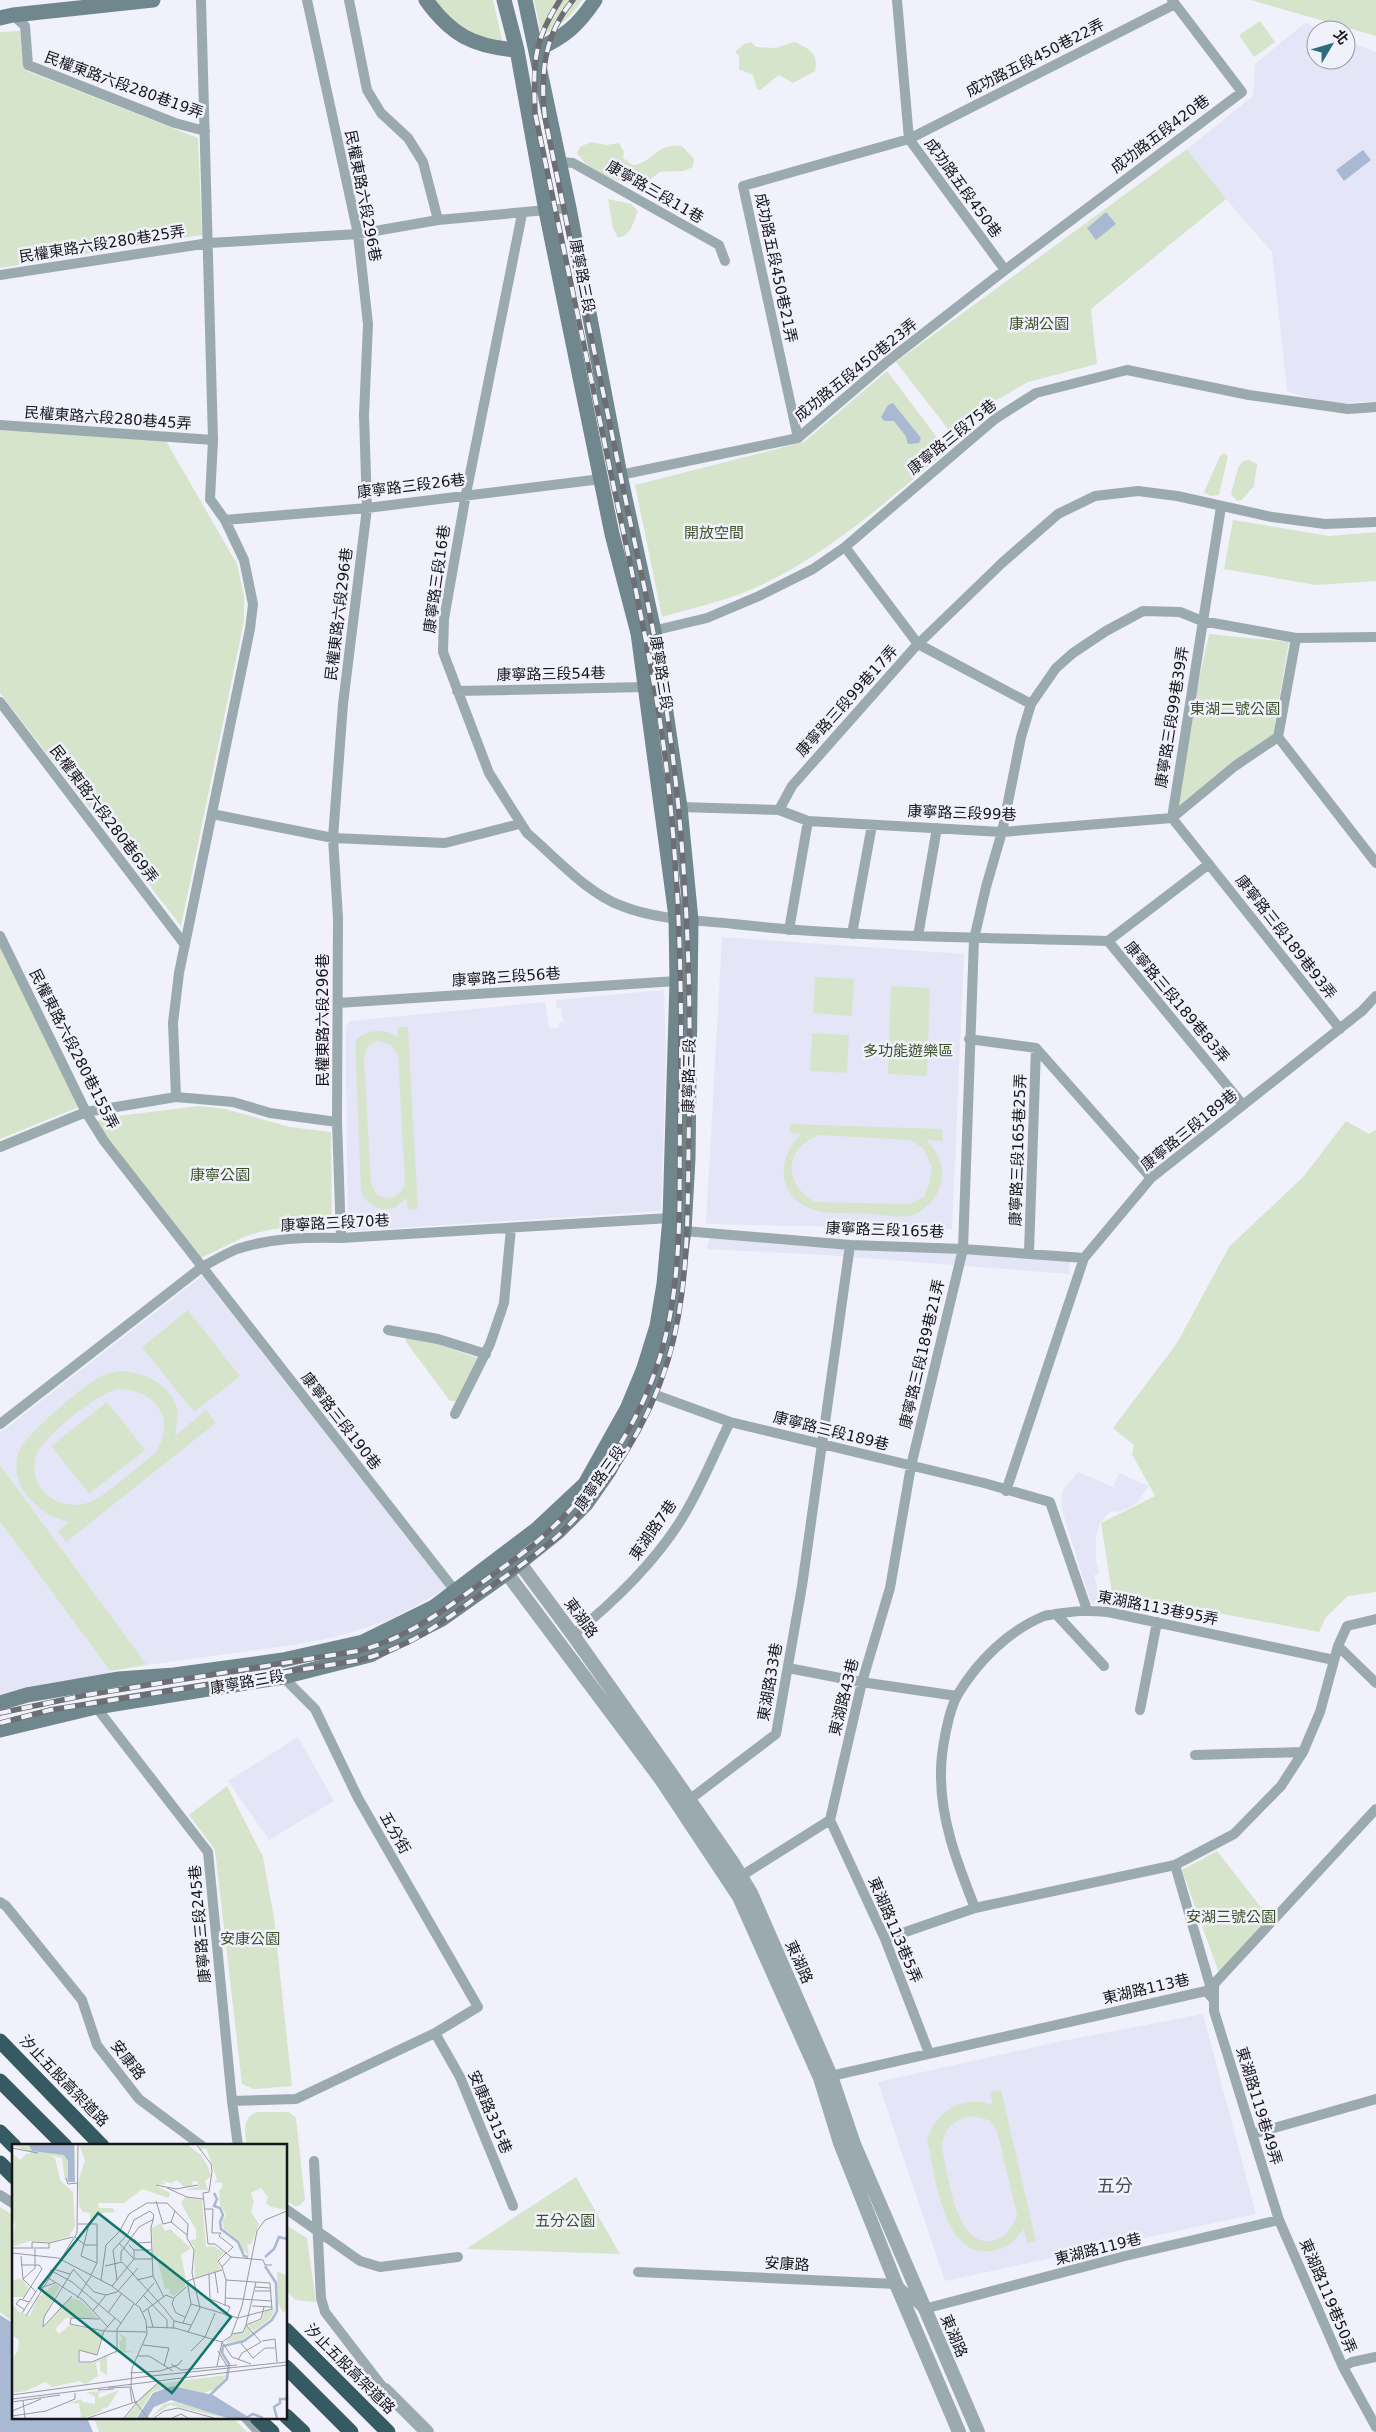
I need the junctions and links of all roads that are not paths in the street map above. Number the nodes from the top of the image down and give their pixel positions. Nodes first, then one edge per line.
1 (153, 0) edge
2 (201, 0) edge
3 (307, 0) edge
4 (349, 0) edge
5 (426, 0) edge
6 (504, 0) edge
7 (525, 0) edge
8 (595, 0) edge
9 (897, 0) edge
10 (1173, 2) edge
11 (7, 16) edge
12 (517, 50) junction
13 (536, 50) junction
14 (205, 131) junction
15 (909, 139) junction
16 (560, 162) junction
17 (570, 208) junction
18 (546, 211) junction
19 (522, 214) junction
20 (438, 220) junction
21 (358, 234) junction
22 (209, 243) junction
23 (725, 261) dead end
24 (1005, 270) junction
25 (0, 275) edge
26 (1376, 407) edge
27 (0, 425) edge
28 (798, 438) junction
29 (213, 440) junction
30 (620, 475) junction
31 (601, 480) junction
32 (466, 494) junction
33 (1221, 507) junction
34 (367, 508) junction
35 (225, 520) junction
36 (1376, 522) edge
37 (845, 547) junction
38 (1202, 621) junction
39 (654, 631) junction
40 (638, 633) junction
41 (1376, 637) edge
42 (1296, 638) junction
43 (918, 644) junction
44 (646, 687) junction
45 (457, 691) junction
46 (0, 702) edge
47 (1031, 704) junction
48 (1278, 737) junction
49 (680, 807) junction
50 (779, 810) junction
51 (212, 814) junction
52 (1172, 818) junction
53 (808, 821) junction
54 (520, 824) junction
55 (872, 825) junction
56 (937, 828) junction
57 (1002, 832) junction
58 (333, 838) junction
59 (1376, 863) edge
60 (1209, 864) junction
61 (684, 918) junction
62 (789, 930) junction
63 (852, 934) junction
64 (0, 936) edge
65 (918, 936) junction
66 (974, 939) junction
67 (1108, 941) junction
68 (185, 945) junction
69 (677, 981) junction
70 (1376, 996) edge
71 (338, 1003) junction
72 (1340, 1028) junction
73 (969, 1039) junction
74 (1036, 1048) junction
75 (176, 1097) junction
76 (1243, 1105) junction
77 (86, 1112) junction
78 (337, 1122) junction
79 (0, 1147) edge
80 (1151, 1178) junction
81 (670, 1218) junction
82 (511, 1228) junction
83 (684, 1231) junction
84 (341, 1238) junction
85 (850, 1245) junction
86 (963, 1249) junction
87 (1029, 1252) junction
88 (1084, 1258) junction
89 (202, 1267) junction
90 (388, 1330) dead end
91 (486, 1354) junction
92 (650, 1393) junction
93 (455, 1414) dead end
94 (730, 1422) junction
95 (0, 1424) edge
96 (821, 1444) junction
97 (911, 1466) junction
98 (1006, 1491) junction
99 (514, 1556) junction
100 (497, 1560) junction
101 (506, 1574) junction
102 (456, 1592) junction
103 (1087, 1610) junction
104 (1056, 1614) junction
105 (1376, 1619) edge
106 (1157, 1622) junction
107 (573, 1635) junction
108 (1338, 1646) junction
109 (1334, 1660) junction
110 (1104, 1666) dead end
111 (788, 1668) junction
112 (283, 1677) junction
113 (862, 1682) junction
114 (1376, 1684) edge
115 (957, 1696) junction
116 (0, 1704) edge
117 (96, 1707) junction
118 (1140, 1710) dead end
119 (0, 1730) edge
120 (1303, 1752) junction
121 (1195, 1755) dead end
122 (689, 1800) junction
123 (1376, 1809) edge
124 (828, 1821) junction
125 (1175, 1865) junction
126 (735, 1880) junction
127 (0, 1902) edge
128 (975, 1908) junction
129 (885, 1940) junction
130 (1214, 2000) junction
131 (435, 2033) junction
132 (0, 2041) edge
133 (929, 2053) junction
134 (831, 2076) junction
135 (0, 2081) edge
136 (1376, 2099) edge
137 (232, 2101) junction
138 (0, 2132) edge
139 (1253, 2134) junction
140 (12, 2144) edge
141 (63, 2144) edge
142 (100, 2144) edge
143 (199, 2144) edge
144 (238, 2144) edge
145 (314, 2161) dead end
146 (0, 2163) edge
147 (12, 2175) edge
148 (0, 2195) edge
149 (12, 2203) edge
150 (513, 2206) dead end
151 (288, 2210) edge
152 (1279, 2220) junction
153 (318, 2232) junction
154 (458, 2257) dead end
155 (638, 2272) dead end
156 (896, 2284) junction
157 (924, 2309) junction
158 (288, 2332) edge
159 (1376, 2357) edge
160 (1343, 2367) junction
161 (288, 2369) edge
162 (385, 2390) joint
163 (288, 2418) edge
164 (248, 2420) edge
165 (259, 2420) edge
166 (1376, 2427) edge
167 (259, 2432) edge
168 (272, 2432) edge
169 (303, 2432) edge
170 (352, 2432) edge
171 (388, 2432) edge
172 (428, 2432) edge
173 (959, 2432) edge
174 (978, 2432) edge

1 - 11 main road
2 - 14 street
3 - 21 street, 民權東路六段296巷
4 - 20 street
5 - 12 main road
6 - 12 main road, 康寧路三段
7 - 13 main road, 康寧路三段
8 - 13 main road
9 - 15 street, 成功路五段450巷
10 - 15 street, 成功路五段450巷22弄
10 - 24 street, 成功路五段420巷
11 - 14 street, 民權東路六段280巷19弄
12 - 18 main road, 康寧路三段
13 - 16 main road, 康寧路三段
14 - 22 street
15 - 24 street, 成功路五段450巷
15 - 28 street, 成功路五段450巷21弄
16 - 17 main road, 康寧路三段
16 - 23 street, 康寧路三段11巷
17 - 18 street
17 - 30 main road, 康寧路三段
18 - 19 street
18 - 31 main road, 康寧路三段
19 - 20 street
19 - 32 street, 康寧路三段16巷
20 - 21 street
21 - 22 street, 民權東路六段280巷25弄
21 - 34 street, 民權東路六段296巷
22 - 25 street, 民權東路六段280巷25弄
22 - 29 street
24 - 28 street, 成功路五段450巷23弄
26 - 37 street, 康寧路三段75巷
27 - 29 street, 民權東路六段280巷45弄
28 - 30 street, 成功路五段450巷23弄
29 - 35 street
30 - 39 main road, 康寧路三段
31 - 32 street, 康寧路三段26巷
31 - 40 main road, 康寧路三段
32 - 34 street, 康寧路三段26巷
32 - 45 street, 康寧路三段16巷
33 - 36 street
33 - 38 street, 康寧路三段99巷39弄
33 - 43 street
34 - 35 street, 康寧路三段26巷
34 - 58 street, 民權東路六段296巷
35 - 51 street
37 - 39 street, 康寧路三段75巷
37 - 43 street
38 - 42 street
38 - 47 street
38 - 52 street, 康寧路三段99巷39弄
39 - 40 street, 康寧路三段75巷
39 - 49 main road, 康寧路三段
40 - 44 main road, 康寧路三段
41 - 42 street
42 - 48 street
43 - 47 street, 康寧路三段99巷17弄
43 - 50 street, 康寧路三段99巷17弄
44 - 45 street, 康寧路三段54巷
44 - 61 main road, 康寧路三段
45 - 54 street, 康寧路三段16巷
46 - 68 street, 民權東路六段280巷69弄
47 - 57 street, 康寧路三段189巷21弄
48 - 52 street
48 - 59 street
49 - 50 street, 康寧路三段99巷
49 - 61 main road, 康寧路三段
50 - 53 street, 康寧路三段99巷
51 - 58 street
51 - 68 street
52 - 57 street, 康寧路三段99巷
52 - 60 street, 康寧路三段189巷93弄
53 - 55 street, 康寧路三段99巷
53 - 62 street
54 - 58 street
54 - 61 street, 康寧路三段16巷
55 - 56 street, 康寧路三段99巷
55 - 63 street
56 - 57 street, 康寧路三段99巷
56 - 65 street
57 - 66 street, 康寧路三段189巷21弄
58 - 71 street, 民權東路六段296巷
60 - 67 street
60 - 72 street, 康寧路三段189巷93弄
61 - 62 street, 康寧路三段16巷
61 - 69 main road, 康寧路三段
61 - 83 main road, 康寧路三段
62 - 63 street, 康寧路三段16巷
63 - 65 street, 康寧路三段16巷
64 - 77 street, 民權東路六段280巷155弄
65 - 66 street, 康寧路三段16巷
66 - 67 street, 康寧路三段16巷
66 - 73 street, 康寧路三段189巷21弄
67 - 76 street, 康寧路三段189巷83弄
68 - 75 street
69 - 71 street, 康寧路三段56巷
69 - 81 main road, 康寧路三段
70 - 72 street, 康寧路三段189巷
71 - 78 street, 民權東路六段296巷
72 - 76 street, 康寧路三段189巷
73 - 74 street
73 - 86 street, 康寧路三段189巷21弄
74 - 80 street
74 - 87 street, 康寧路三段165巷25弄
75 - 77 street
75 - 78 street
76 - 80 street, 康寧路三段189巷
77 - 79 street
77 - 89 street, 民權東路六段280巷155弄
78 - 84 street, 民權東路六段296巷
80 - 88 street, 康寧路三段189巷
81 - 82 street, 康寧路三段70巷
81 - 99 main road, 康寧路三段
82 - 84 street, 康寧路三段70巷
82 - 91 street
83 - 85 street, 康寧路三段165巷
83 - 92 main road, 康寧路三段
84 - 89 street, 康寧路三段70巷
85 - 86 street, 康寧路三段165巷
85 - 96 street, 東湖路33巷
86 - 87 street, 康寧路三段165巷
86 - 97 street, 康寧路三段189巷21弄
87 - 88 street, 康寧路三段165巷
88 - 98 street, 康寧路三段189巷
89 - 95 street, 康寧路三段70巷
89 - 102 street, 康寧路三段190巷
90 - 91 street
91 - 93 street
92 - 94 street, 康寧路三段189巷
92 - 99 main road, 康寧路三段
94 - 96 street, 康寧路三段189巷
94 - 107 street, 東湖路7巷
96 - 97 street, 康寧路三段189巷
96 - 111 street, 東湖路33巷
97 - 98 street, 康寧路三段189巷
97 - 113 street, 東湖路43巷
98 - 103 street, 康寧路三段189巷
99 - 100 main road, 康寧路三段
99 - 101 main road, 康寧路三段
99 - 107 street, 東湖路
100 - 101 street, 東湖路
100 - 102 main road, 康寧路三段
101 - 112 main road, 康寧路三段
101 - 126 street, 東湖路
102 - 116 main road, 康寧路三段
103 - 104 street, 東湖路113巷95弄
103 - 106 street, 東湖路113巷95弄
104 - 110 street
104 - 115 street, 東湖路113巷95弄
105 - 108 street
106 - 109 street, 東湖路113巷95弄
106 - 118 street
107 - 122 street, 東湖路
108 - 109 street
108 - 114 street
109 - 120 street
111 - 113 street
111 - 122 street, 東湖路33巷
112 - 117 main road, 康寧路三段
112 - 131 street, 五分街
113 - 115 street
113 - 124 street, 東湖路43巷
115 - 128 street, 東湖路113巷95弄
117 - 119 main road, 康寧路三段
117 - 137 street, 康寧路三段245巷
120 - 121 street
120 - 125 street
122 - 126 street, 東湖路
123 - 130 street
124 - 126 street
124 - 129 street, 東湖路113巷5弄
125 - 128 street
125 - 130 street, 東湖路119巷49弄
126 - 134 street, 東湖路
126 - 156 street, 東湖路
127 - 143 street, 安康路
128 - 129 street
129 - 133 street, 東湖路113巷5弄
130 - 133 street, 東湖路113巷
130 - 139 street, 東湖路119巷49弄
131 - 137 street
131 - 150 street, 安康路315巷
132 - 142 highway, 汐止五股高架道路
133 - 134 street, 東湖路113巷
134 - 157 street, 東湖路
135 - 141 highway
136 - 139 street
137 - 144 street, 康寧路三段245巷
138 - 140 highway
139 - 152 street, 東湖路119巷49弄
145 - 153 street
146 - 147 highway
148 - 149 street
151 - 153 street
152 - 157 street, 東湖路119巷
152 - 160 street, 東湖路119巷50弄
153 - 154 street
153 - 162 street
155 - 156 street, 安康路
156 - 157 street
156 - 173 street, 東湖路
157 - 174 street, 東湖路
158 - 171 highway, 汐止五股高架道路
159 - 160 street
160 - 166 street, 東湖路119巷50弄
161 - 170 highway
162 - 172 street
163 - 169 highway
164 - 167 street
165 - 168 highway

